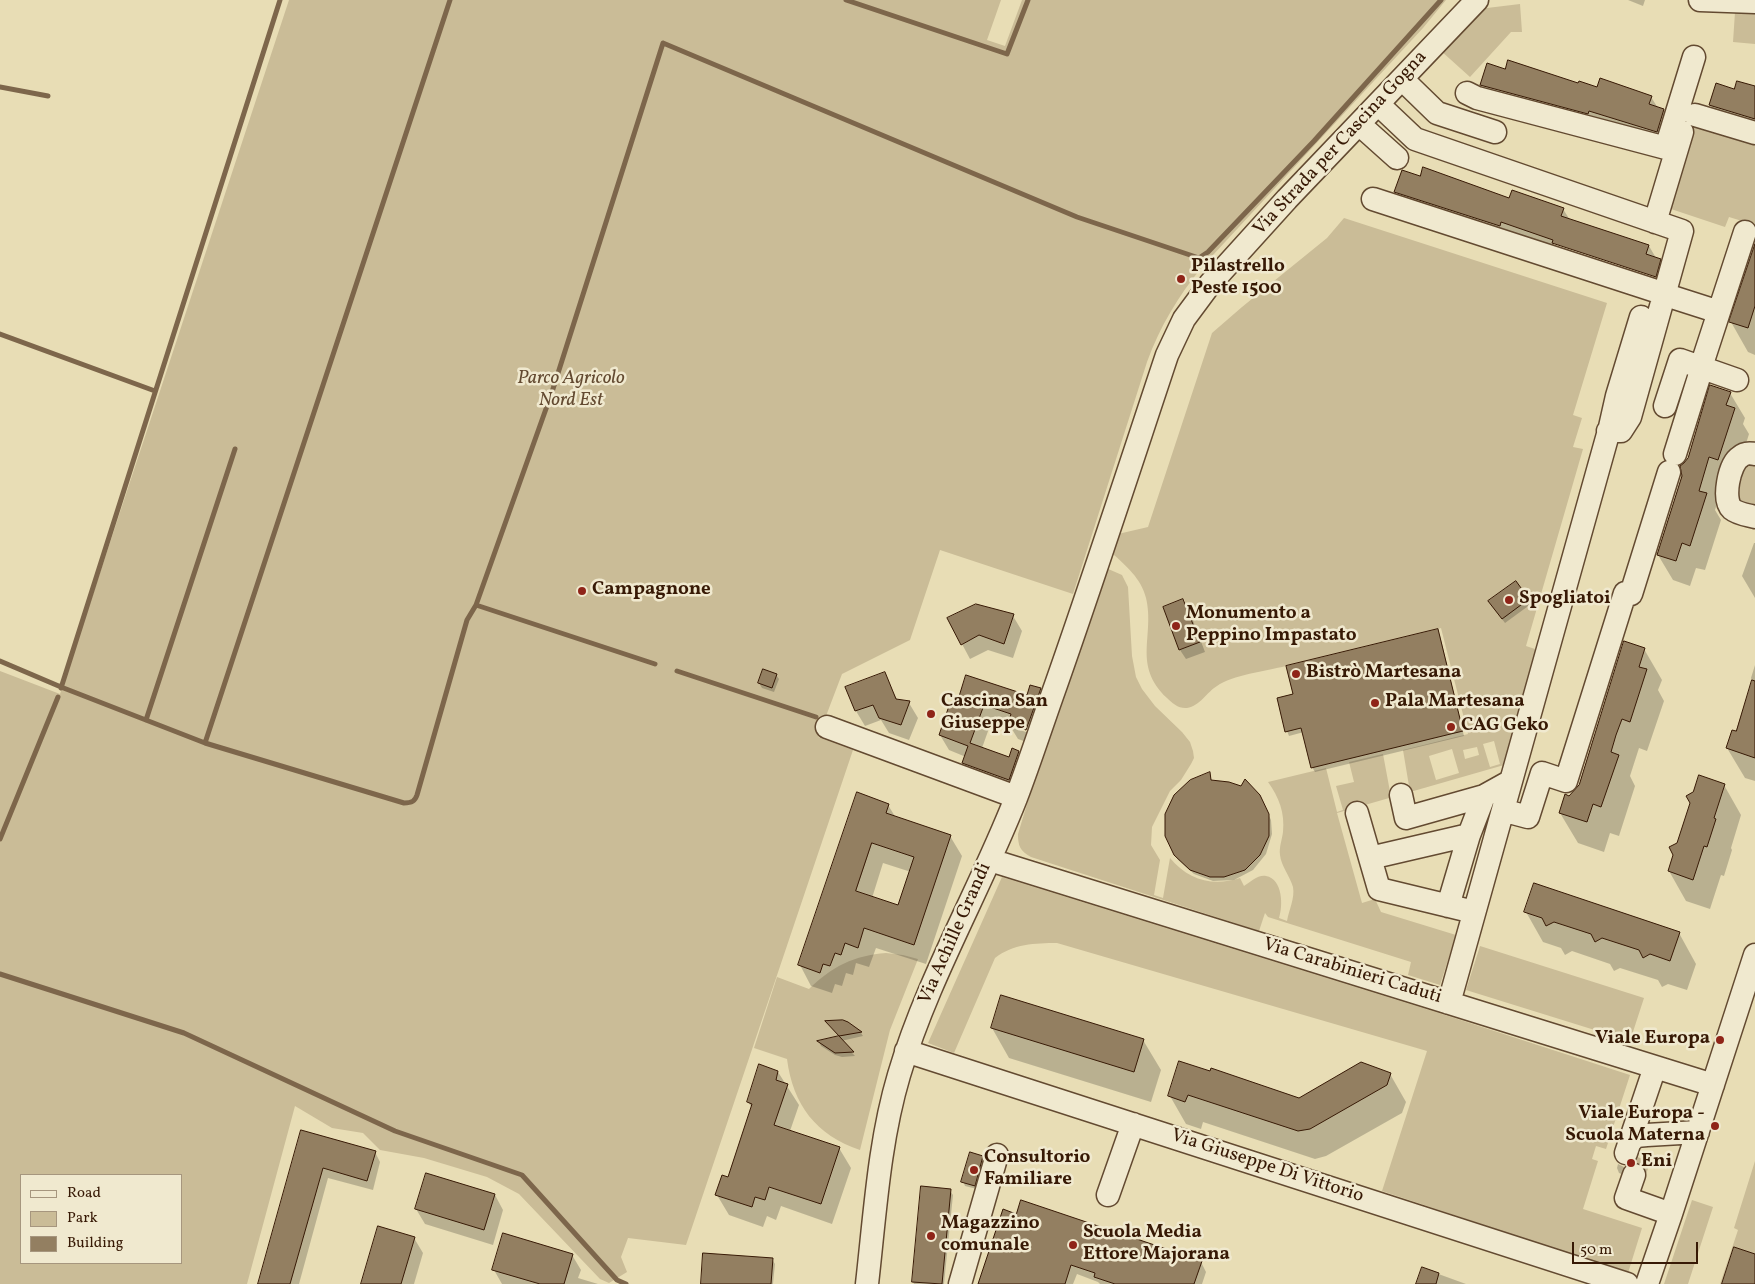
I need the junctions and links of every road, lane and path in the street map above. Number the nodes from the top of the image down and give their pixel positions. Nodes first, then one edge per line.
1 (1477, 0) edge
2 (1700, 0) edge
3 (1755, 2) edge
4 (1402, 79) junction
5 (1466, 93) dead end
6 (1378, 104) junction
7 (1695, 115) dead end
8 (1359, 124) junction
9 (1495, 132) dead end
10 (1755, 133) edge
11 (1398, 158) dead end
12 (1373, 199) dead end
13 (1655, 222) junction
14 (1745, 232) dead end
15 (1719, 312) junction
16 (1641, 317) dead end
17 (1700, 372) junction
18 (1737, 380) dead end
19 (1665, 406) dead end
20 (1608, 431) junction
21 (1755, 454) edge
22 (1755, 517) edge
23 (1087, 595) joint
24 (827, 727) dead end
25 (1511, 781) junction
26 (1400, 795) dead end
27 (1484, 796) junction
28 (1016, 797) junction
29 (1513, 812) dead end
30 (1357, 813) dead end
31 (1469, 835) junction
32 (1370, 858) junction
33 (990, 860) junction
34 (1448, 906) junction
35 (1474, 912) junction
36 (1755, 955) edge
37 (1449, 1003) junction
38 (906, 1051) junction
39 (1655, 1067) junction
40 (1713, 1085) junction
41 (1133, 1124) junction
42 (1698, 1132) junction
43 (997, 1155) dead end
44 (1633, 1155) junction
45 (1108, 1195) dead end
46 (1671, 1214) junction
47 (868, 1284) edge
48 (960, 1284) edge
49 (1628, 1284) edge
50 (1647, 1284) edge

1 - 4 street, Via Strada per Cascina Gogna
2 - 3 street
4 - 6 street, Via Strada per Cascina Gogna
4 - 9 street
5 - 13 street
6 - 8 street, Via Strada per Cascina Gogna
6 - 13 street
7 - 10 street
8 - 11 street
8 - 23 street, Via Strada per Cascina Gogna
12 - 15 street
13 - 20 street
14 - 15 street
15 - 17 street
16 - 20 street
17 - 18 street
17 - 19 street
17 - 29 street
20 - 25 street
21 - 22 street
23 - 28 street, Via Achille Grandi
24 - 28 street
25 - 27 street
25 - 35 street
26 - 27 street
27 - 31 street
28 - 33 street, Via Achille Grandi
30 - 32 street
31 - 32 street
31 - 34 street
32 - 34 street
33 - 37 street, Via Carabinieri Caduti
33 - 38 street, Via Achille Grandi
34 - 35 street
35 - 37 street
36 - 40 street
37 - 39 street, Via Carabinieri Caduti
38 - 41 street, Via Giuseppe Di Vittorio
38 - 47 street, Via Achille Grandi
39 - 40 street, Via Carabinieri Caduti
39 - 44 street
40 - 42 street
41 - 45 street
41 - 49 street, Via Giuseppe Di Vittorio
42 - 44 street
42 - 46 street
43 - 48 street
44 - 46 street
46 - 50 street

